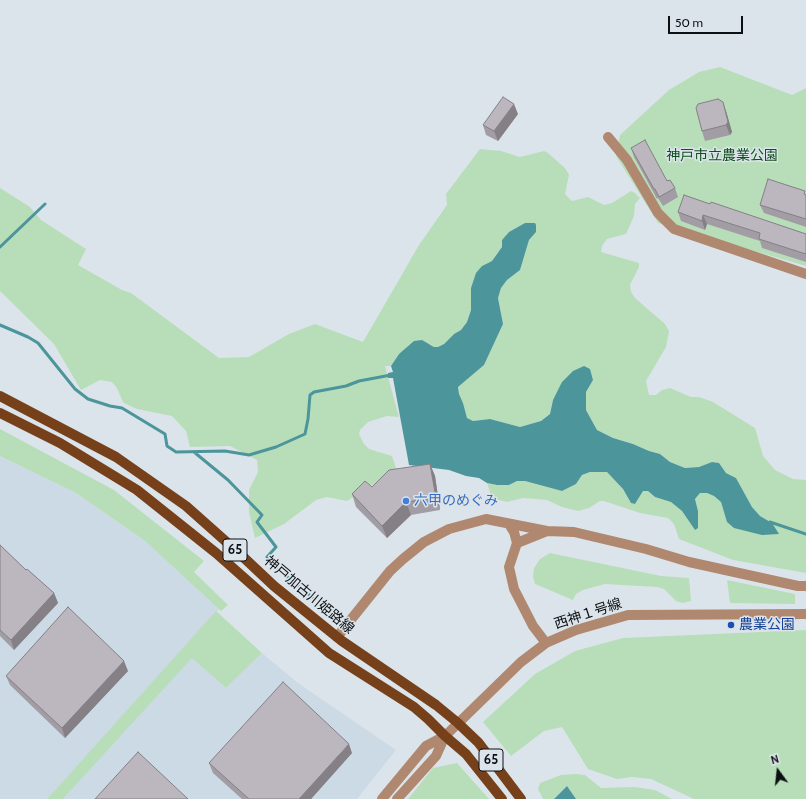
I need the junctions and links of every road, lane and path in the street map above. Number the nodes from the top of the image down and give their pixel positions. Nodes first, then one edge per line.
1 (608, 137) dead end
2 (806, 274) edge
3 (0, 396) edge
4 (0, 413) edge
5 (509, 524) junction
6 (547, 531) junction
7 (517, 544) junction
8 (806, 586) edge
9 (806, 614) edge
10 (337, 637) junction
11 (546, 644) junction
12 (458, 723) junction
13 (445, 736) junction
14 (382, 799) edge
15 (397, 799) edge
16 (502, 799) edge
17 (521, 799) edge

1 - 2 street
3 - 10 main road, 神戸加古川姫路線 / 65
4 - 13 main road, 神戸加古川姫路線 / 65
5 - 6 street
5 - 7 street
5 - 10 street
6 - 7 street
6 - 8 street
7 - 11 street
9 - 11 street, 西神１号線
10 - 12 main road, 神戸加古川姫路線 / 65
11 - 12 street, 西神１号線
12 - 13 street, 西神１号線
12 - 17 main road, 神戸加古川姫路線 / 65
13 - 14 street
13 - 15 street
13 - 16 main road, 神戸加古川姫路線 / 65

